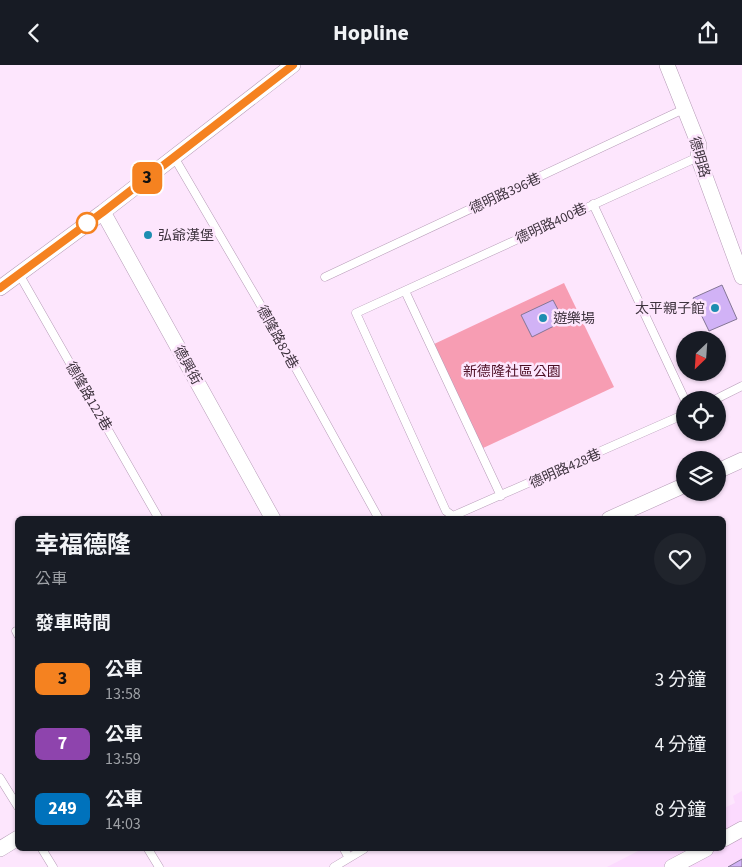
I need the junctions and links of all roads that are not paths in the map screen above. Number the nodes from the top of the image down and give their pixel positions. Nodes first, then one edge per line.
1 (293, 65) edge
2 (667, 65) edge
3 (684, 109) junction
4 (174, 157) junction
5 (698, 157) junction
6 (593, 203) junction
7 (103, 212) junction
8 (19, 273) junction
9 (325, 277) dead end
10 (742, 277) edge
11 (0, 288) edge
12 (405, 291) junction
13 (742, 386) edge
14 (681, 391) edge
15 (726, 394) edge
16 (676, 418) edge
17 (742, 460) edge
18 (726, 467) edge
19 (676, 489) edge
20 (501, 496) junction
21 (446, 511) joint
22 (157, 516) edge
23 (271, 516) edge
24 (377, 516) edge
25 (616, 516) edge
26 (0, 778) edge
27 (15, 802) edge
28 (742, 829) edge
29 (726, 838) edge
30 (15, 840) edge
31 (0, 849) edge
32 (43, 851) edge
33 (149, 851) edge
34 (345, 851) edge
35 (361, 851) edge
36 (702, 851) edge
37 (349, 858) junction
38 (53, 867) edge
39 (159, 867) edge
40 (334, 867) edge
41 (672, 867) edge

1 - 4 street
2 - 3 street, 德明路
3 - 5 street, 德明路
3 - 9 lane, 德明路396巷
4 - 7 street
4 - 24 lane, 德隆路82巷
5 - 6 lane, 德明路400巷
5 - 10 street, 德明路
6 - 12 lane, 德明路400巷
6 - 14 lane
7 - 8 street
7 - 23 street, 德興街
8 - 11 street
8 - 22 lane, 德隆路122巷
12 - 20 lane
12 - 21 lane, 德明路400巷
13 - 15 lane
16 - 20 lane, 德明路428巷
17 - 18 street
19 - 25 street
20 - 21 lane, 德明路428巷
26 - 27 lane
28 - 29 street
30 - 31 street
32 - 38 lane
33 - 39 lane
34 - 37 lane
35 - 37 lane
36 - 41 street
37 - 40 lane

